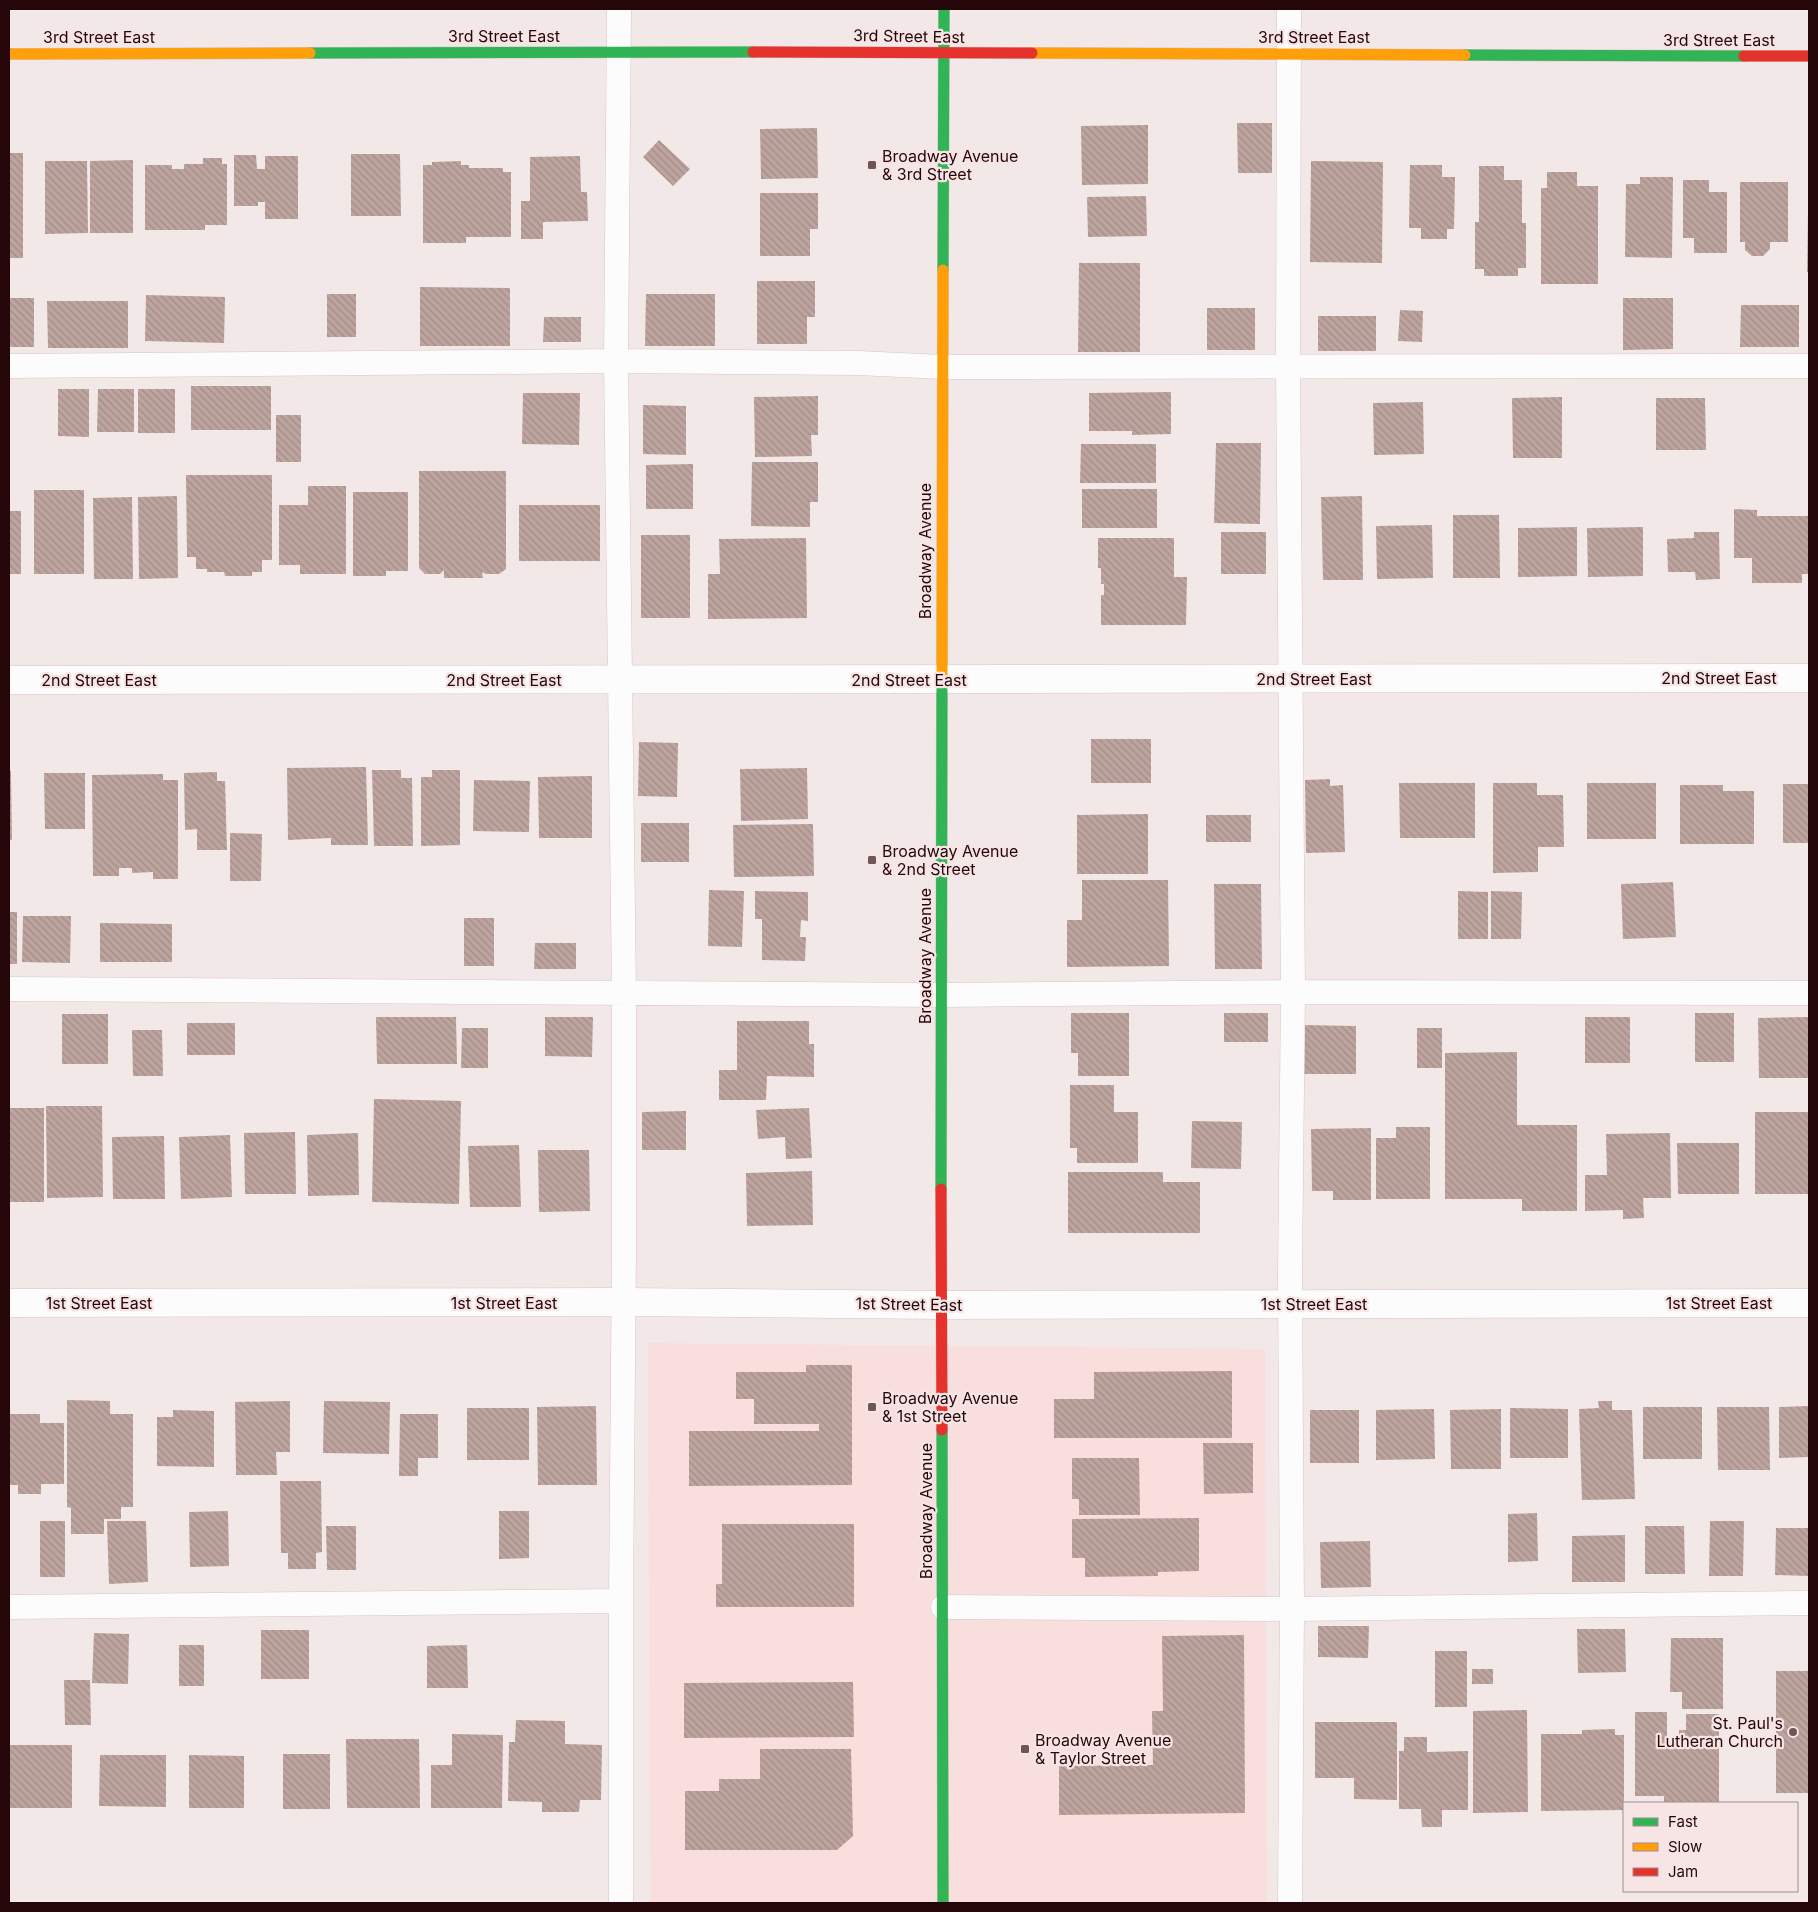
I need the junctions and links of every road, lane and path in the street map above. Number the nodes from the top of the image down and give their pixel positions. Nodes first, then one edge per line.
1 (619, 9) edge
2 (944, 9) edge
3 (1289, 9) edge
4 (619, 51) junction
5 (944, 53) junction
6 (1289, 53) junction
7 (9, 54) edge
8 (1809, 56) edge
9 (616, 361) junction
10 (9, 366) edge
11 (1288, 366) junction
12 (1809, 366) edge
13 (942, 368) junction
14 (1809, 678) edge
15 (1290, 679) junction
16 (9, 680) edge
17 (620, 680) junction
18 (941, 680) junction
19 (9, 989) edge
20 (1292, 992) junction
21 (624, 993) junction
22 (1809, 993) edge
23 (941, 995) junction
24 (622, 1302) junction
25 (1809, 1303) edge
26 (9, 1304) edge
27 (1290, 1304) junction
28 (941, 1305) junction
29 (621, 1601) junction
30 (1809, 1603) edge
31 (9, 1607) edge
32 (943, 1607) junction
33 (1292, 1609) junction
34 (621, 1903) edge
35 (943, 1903) edge
36 (1290, 1903) edge

1 - 4 lane
2 - 5 main road, Broadway Avenue
3 - 6 lane
4 - 5 main road, 3rd Street East
4 - 7 main road, 3rd Street East
4 - 9 lane
5 - 6 main road, 3rd Street East
5 - 13 main road, Broadway Avenue
6 - 8 main road, 3rd Street East
6 - 11 lane
9 - 10 lane
9 - 13 lane
9 - 17 lane
11 - 12 lane
11 - 13 lane
11 - 15 lane
13 - 18 main road, Broadway Avenue
14 - 15 street, 2nd Street East
15 - 18 street, 2nd Street East
15 - 20 lane
16 - 17 street, 2nd Street East
17 - 18 street, 2nd Street East
17 - 21 lane
18 - 23 main road, Broadway Avenue
19 - 21 lane
20 - 22 lane
20 - 23 lane
20 - 27 lane
21 - 23 lane
21 - 24 lane
23 - 28 main road, Broadway Avenue
24 - 26 street, 1st Street East
24 - 28 street, 1st Street East
24 - 29 lane
25 - 27 street, 1st Street East
27 - 28 street, 1st Street East
27 - 33 lane
28 - 32 main road, Broadway Avenue
29 - 31 lane
29 - 34 lane
30 - 33 lane
32 - 33 lane
32 - 35 main road, Broadway Avenue
33 - 36 lane

